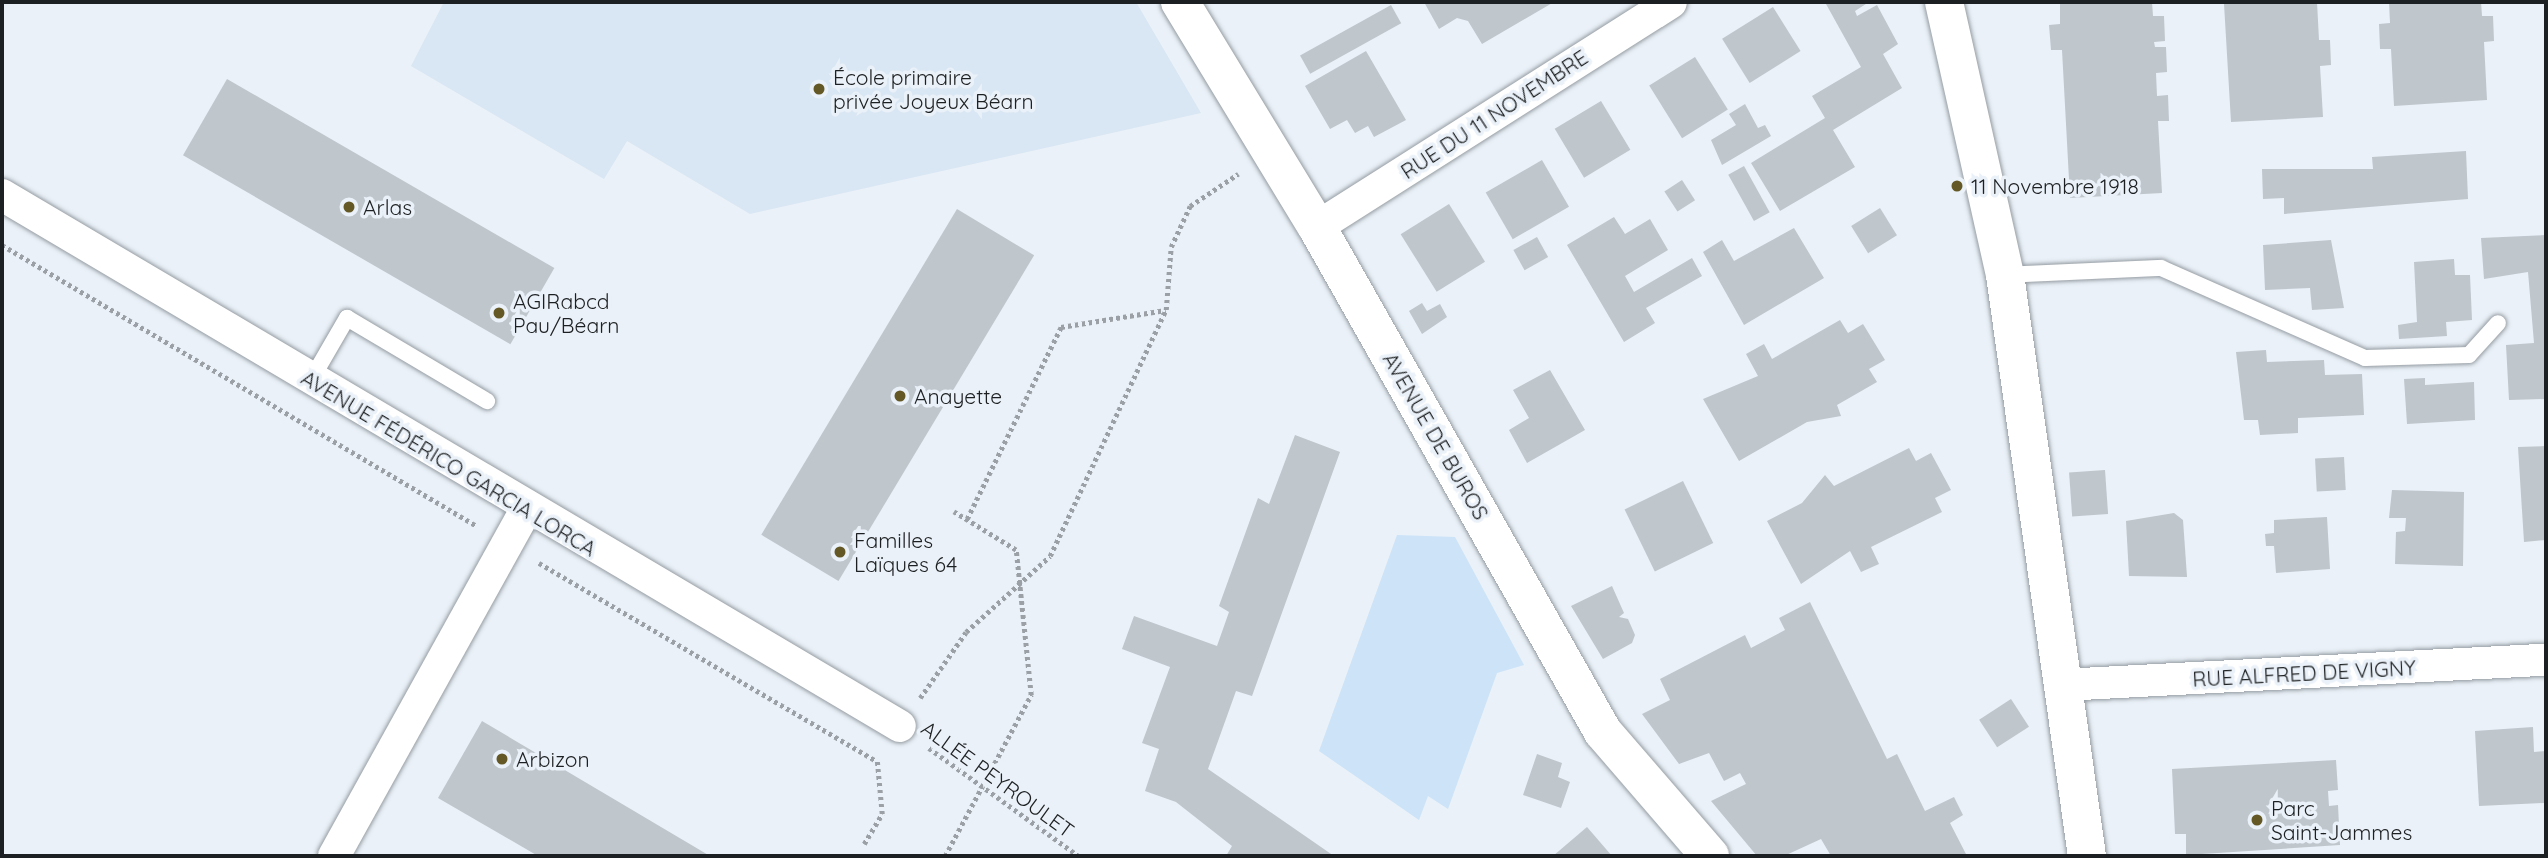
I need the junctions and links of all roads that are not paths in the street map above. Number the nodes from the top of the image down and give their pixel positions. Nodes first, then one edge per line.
1 (1180, 2) edge
2 (1671, 2) edge
3 (1944, 2) edge
4 (2, 195) edge
5 (1317, 227) junction
6 (2005, 275) junction
7 (2498, 323) dead end
8 (311, 380) junction
9 (487, 401) dead end
10 (526, 510) junction
11 (2546, 660) edge
12 (2062, 685) junction
13 (900, 726) road end
14 (334, 856) edge
15 (1710, 856) edge
16 (2087, 856) edge

1 - 5 street, AVENUE DE BUROS
2 - 5 street, RUE DU 11 NOVEMBRE
3 - 6 street
4 - 8 street, AVENUE FÉDÉRICO GARCIA LORCA
5 - 15 street, AVENUE DE BUROS
6 - 7 lane
6 - 12 street
8 - 9 lane
8 - 10 street, AVENUE FÉDÉRICO GARCIA LORCA
10 - 13 street, AVENUE FÉDÉRICO GARCIA LORCA
10 - 14 street
11 - 12 street, RUE ALFRED DE VIGNY
12 - 16 street

